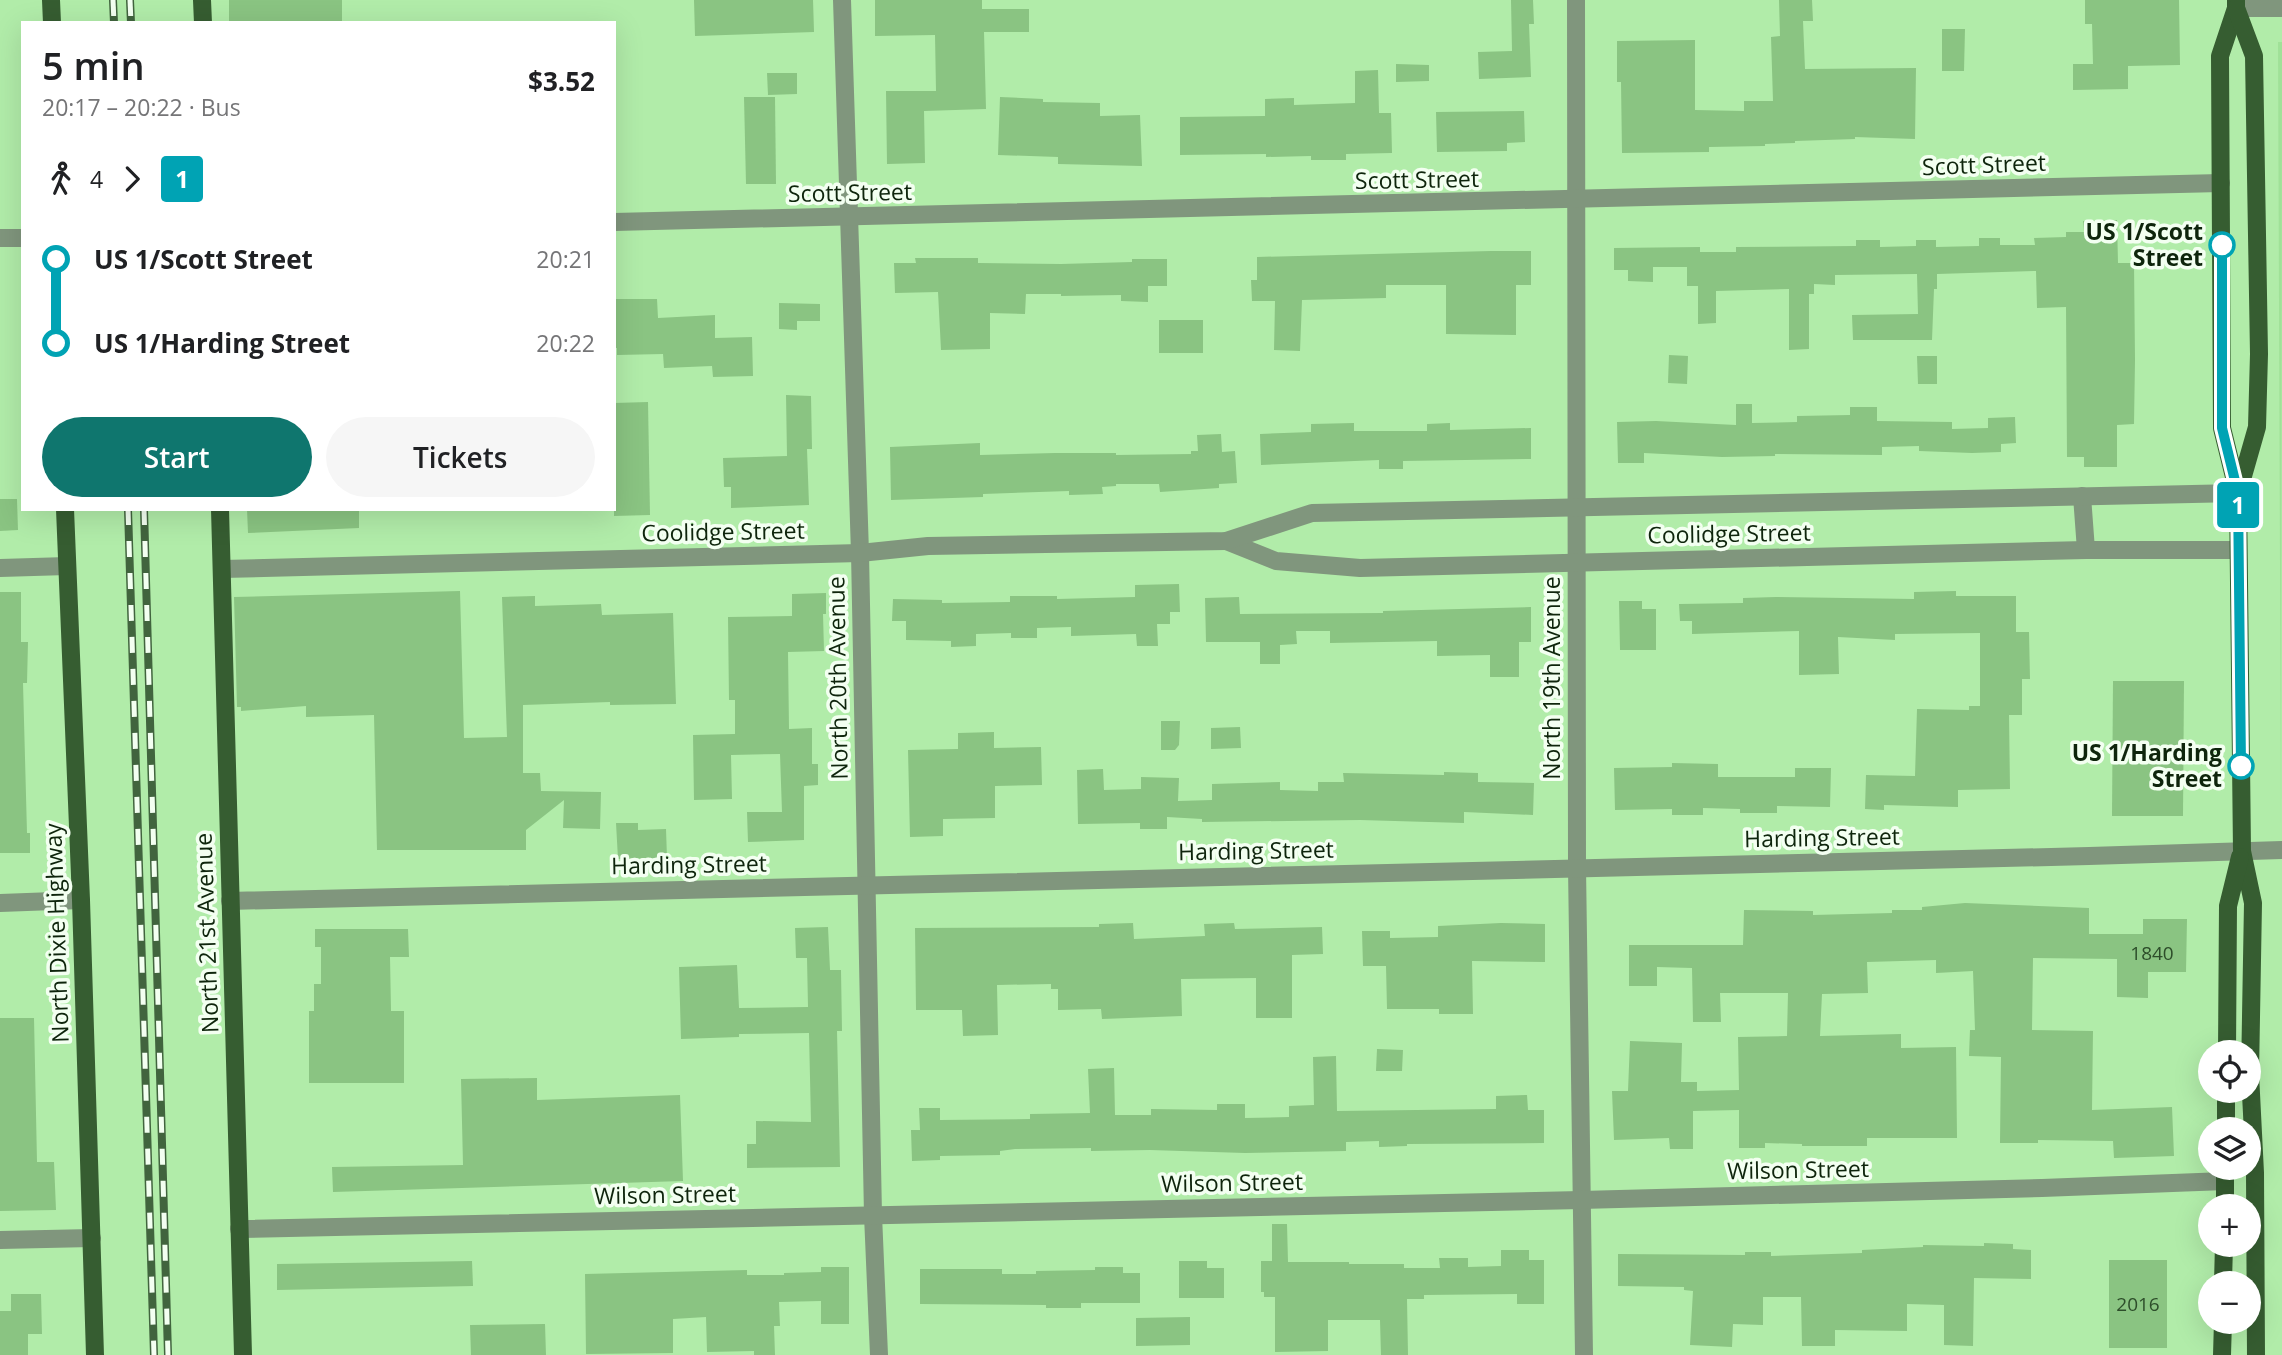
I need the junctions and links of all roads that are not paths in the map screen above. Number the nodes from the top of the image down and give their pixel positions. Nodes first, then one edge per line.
1 (51, 0) edge
2 (202, 0) edge
3 (842, 0) edge
4 (1576, 0) edge
5 (2236, 4) edge
6 (2282, 8) edge
7 (52, 21) edge
8 (203, 21) edge
9 (2221, 183) junction
10 (1577, 200) junction
11 (850, 218) junction
12 (616, 222) edge
13 (0, 238) edge
14 (21, 238) edge
15 (2238, 493) junction
16 (2082, 496) junction
17 (1577, 506) junction
18 (65, 511) edge
19 (220, 511) edge
20 (1226, 541) junction
21 (2086, 550) junction
22 (2238, 550) junction
23 (860, 553) junction
24 (1577, 561) junction
25 (67, 566) junction
26 (0, 568) edge
27 (222, 569) junction
28 (2282, 850) edge
29 (2242, 851) junction
30 (1577, 867) junction
31 (867, 885) junction
32 (81, 900) junction
33 (230, 901) junction
34 (0, 903) edge
35 (2227, 1040) edge
36 (2198, 1176) edge
37 (1581, 1200) junction
38 (873, 1216) junction
39 (239, 1229) junction
40 (92, 1238) junction
41 (0, 1240) edge
42 (2223, 1334) edge
43 (95, 1355) edge
44 (243, 1355) edge
45 (879, 1355) edge
46 (1584, 1355) edge
47 (2222, 1355) edge
48 (2256, 1355) edge

1 - 7 main road
2 - 8 main road
3 - 11 street, North 20th Avenue
4 - 10 street, North 19th Avenue
5 - 6 street
5 - 9 main road
5 - 15 main road
9 - 10 street, Scott Street
9 - 15 main road
10 - 11 street, Scott Street
10 - 17 street, North 19th Avenue
11 - 12 street, Scott Street
11 - 23 street, North 20th Avenue
13 - 14 street
15 - 16 street, Coolidge Street
15 - 22 main road
16 - 17 street, Coolidge Street
16 - 21 street
17 - 20 street, Coolidge Street
17 - 24 street, North 19th Avenue
18 - 25 main road, North Dixie Highway
19 - 27 main road, North 21st Avenue
20 - 23 street, Coolidge Street
20 - 24 street, Coolidge Street
21 - 22 street, Coolidge Street
21 - 24 street, Coolidge Street
22 - 29 main road
23 - 27 street, Coolidge Street
23 - 31 street, North 20th Avenue
24 - 30 street, North 19th Avenue
25 - 26 street
25 - 32 main road, North Dixie Highway
27 - 33 main road, North 21st Avenue
28 - 29 street, Harding Street
29 - 30 street, Harding Street
29 - 35 main road
29 - 48 main road
30 - 31 street, Harding Street
30 - 37 street, North 19th Avenue
31 - 33 street, Harding Street
31 - 38 street, North 20th Avenue
32 - 34 street
32 - 40 main road, North Dixie Highway
33 - 39 main road, North 21st Avenue
36 - 37 street, Wilson Street
37 - 38 street, Wilson Street
37 - 46 street, North 19th Avenue
38 - 39 street, Wilson Street
38 - 45 street, North 20th Avenue
39 - 44 main road, North 21st Avenue
40 - 41 street
40 - 43 main road, North Dixie Highway
42 - 47 main road

